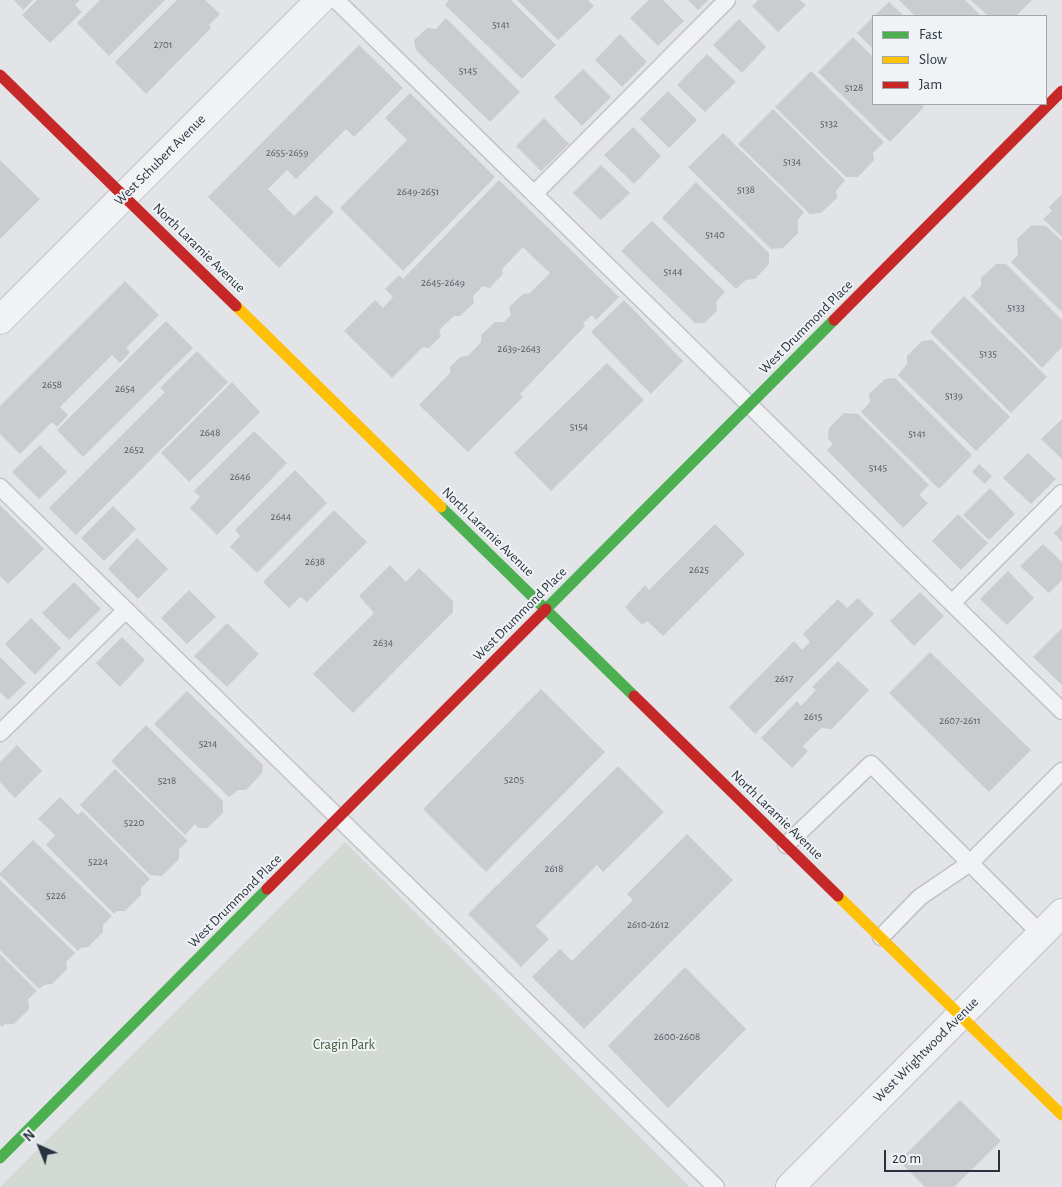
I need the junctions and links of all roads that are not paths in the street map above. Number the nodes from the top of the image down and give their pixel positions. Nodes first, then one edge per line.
1 (320, 0) edge
2 (336, 0) edge
3 (727, 0) edge
4 (0, 75) edge
5 (1062, 91) edge
6 (534, 194) junction
7 (124, 196) junction
8 (0, 320) edge
9 (749, 405) junction
10 (0, 486) edge
11 (1062, 493) edge
12 (952, 604) junction
13 (546, 609) junction
14 (126, 610) junction
15 (1062, 711) edge
16 (0, 733) edge
17 (1062, 771) edge
18 (338, 818) junction
19 (786, 845) junction
20 (970, 863) junction
21 (1062, 913) edge
22 (1041, 934) junction
23 (881, 937) junction
24 (961, 1016) junction
25 (1062, 1115) edge
26 (0, 1158) edge
27 (716, 1187) edge
28 (790, 1187) edge

1 - 7 street, West Schubert Avenue
2 - 6 lane
3 - 6 lane
4 - 7 street, North Laramie Avenue
5 - 9 street, West Drummond Place
6 - 9 lane
7 - 8 street, West Schubert Avenue
7 - 13 street, North Laramie Avenue
9 - 12 lane
9 - 13 street, West Drummond Place
10 - 14 lane
11 - 12 lane
12 - 15 lane
13 - 18 street, West Drummond Place
13 - 19 street, North Laramie Avenue
14 - 16 lane
14 - 18 lane
17 - 20 lane
18 - 26 street, West Drummond Place
18 - 27 lane
19 - 20 lane
19 - 23 street, North Laramie Avenue
20 - 22 lane
20 - 23 lane
21 - 22 street, West Wrightwood Avenue
22 - 24 street, West Wrightwood Avenue
23 - 24 street, North Laramie Avenue
24 - 25 street, North Laramie Avenue
24 - 28 street, West Wrightwood Avenue

